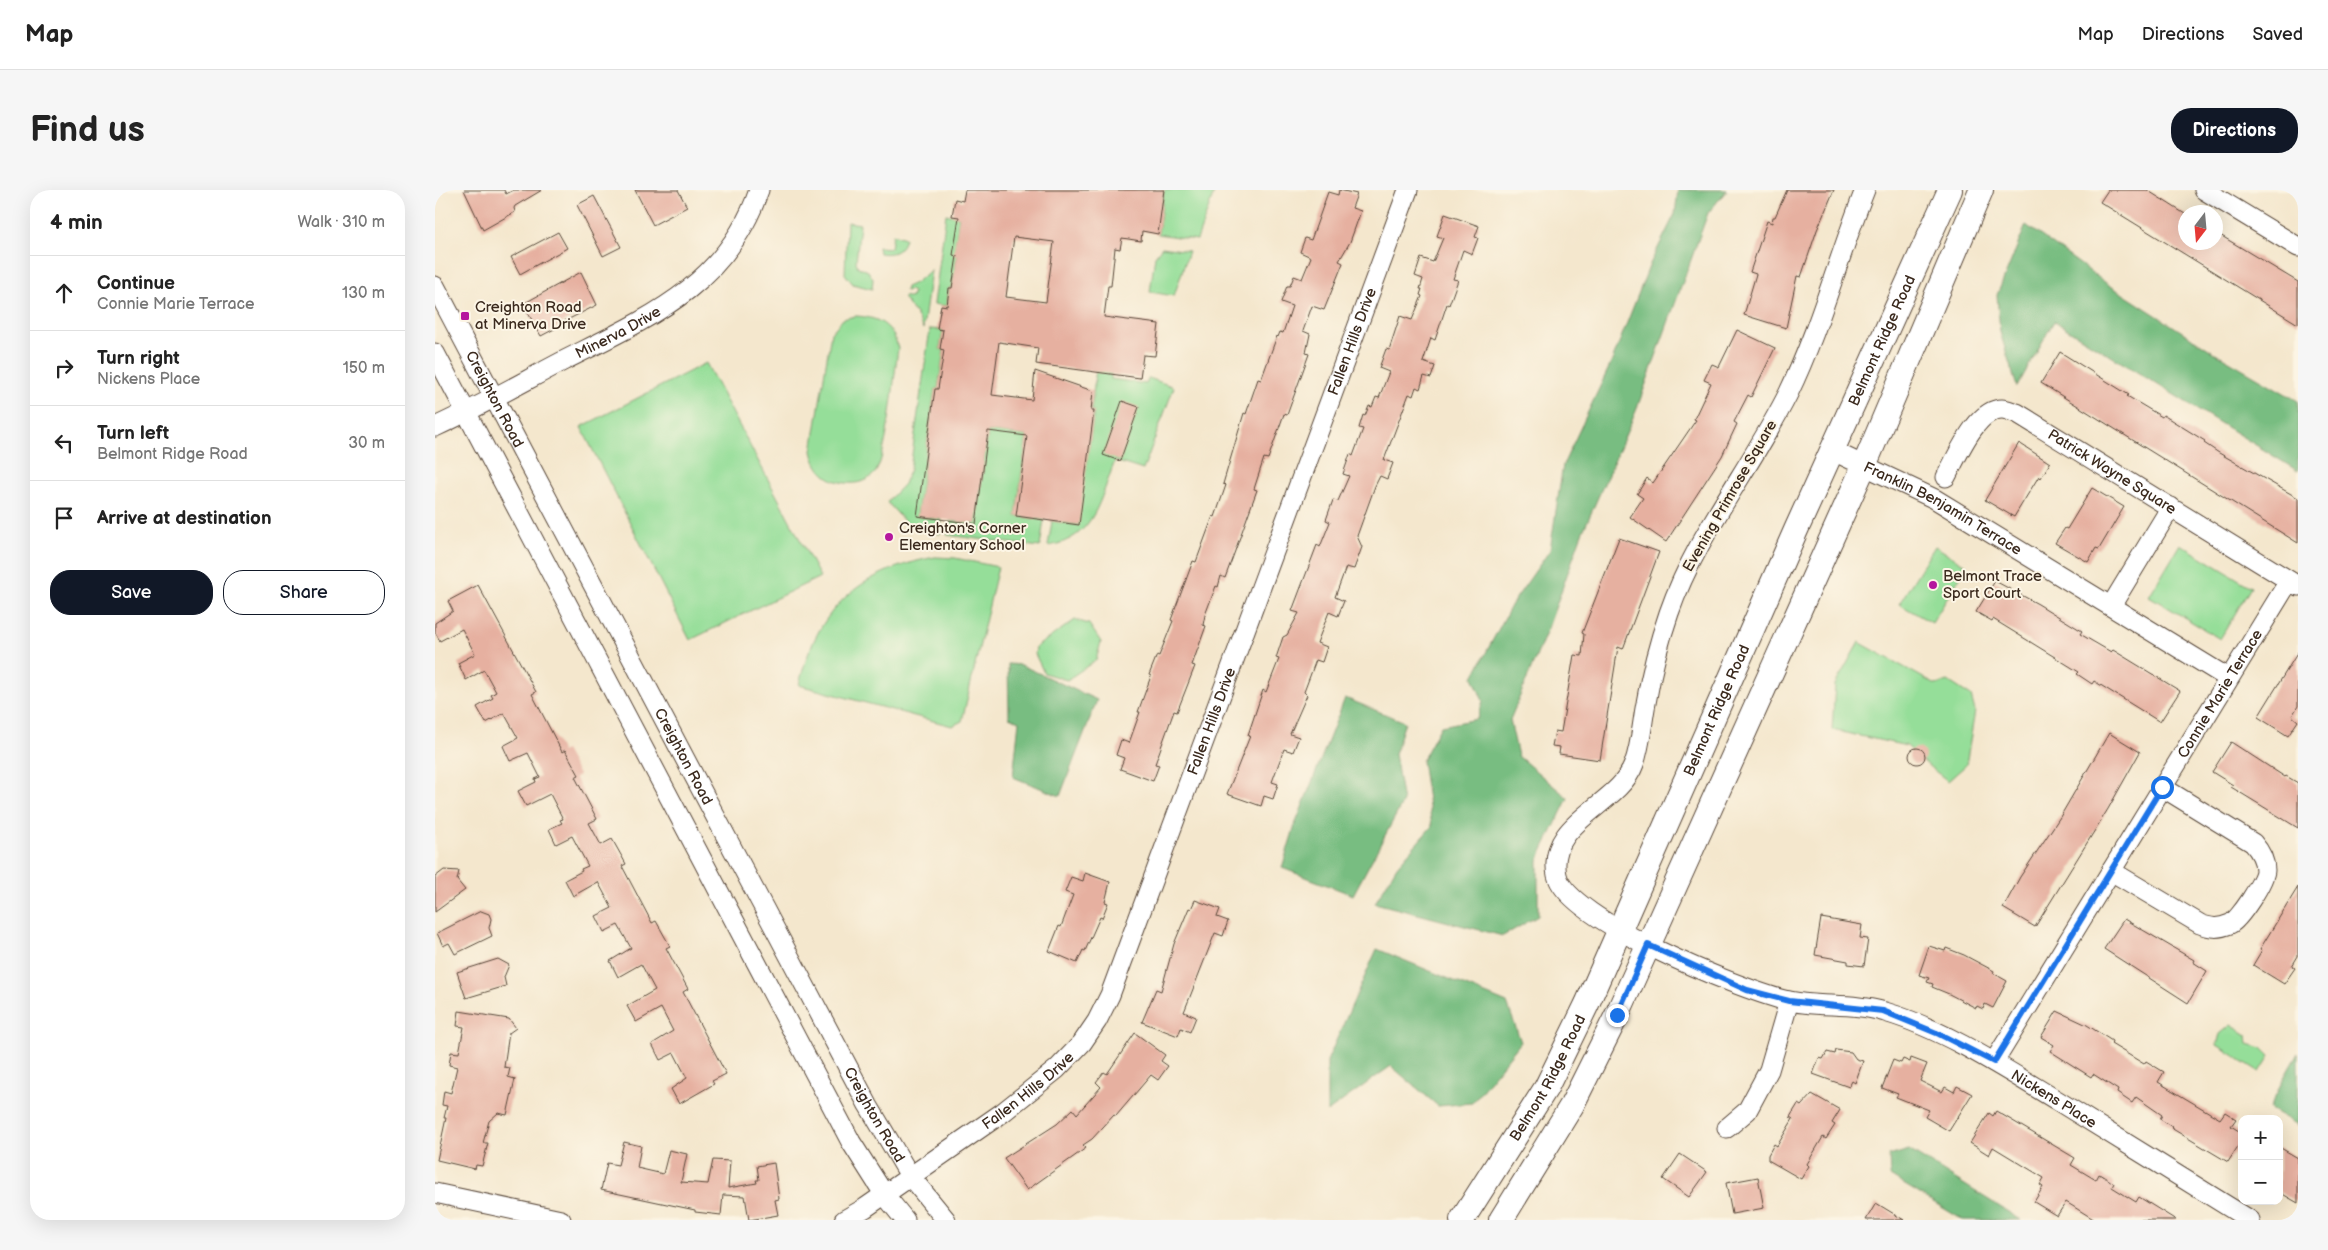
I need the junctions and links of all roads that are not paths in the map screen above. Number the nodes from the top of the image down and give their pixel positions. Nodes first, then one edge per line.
1 (759, 190) edge
2 (1408, 190) edge
3 (1865, 190) edge
4 (1950, 190) edge
5 (1981, 190) edge
6 (2205, 190) edge
7 (2298, 247) edge
8 (435, 286) edge
9 (435, 353) edge
10 (494, 398) junction
11 (466, 412) junction
12 (435, 426) edge
13 (1833, 451) junction
14 (1863, 466) junction
15 (1945, 477) dead end
16 (2171, 507) junction
17 (2294, 584) edge
18 (2111, 606) junction
19 (2228, 678) junction
20 (2162, 787) junction
21 (2111, 871) junction
22 (1621, 931) junction
23 (1648, 945) junction
24 (1789, 1001) junction
25 (1994, 1062) junction
26 (1727, 1128) dead end
27 (910, 1176) junction
28 (435, 1193) edge
29 (884, 1194) junction
30 (561, 1220) edge
31 (844, 1220) edge
32 (905, 1220) edge
33 (946, 1220) edge
34 (1462, 1220) edge
35 (1501, 1220) edge
36 (2250, 1220) edge

1 - 10 street, Minerva Drive
2 - 27 street, Fallen Hills Drive
3 - 22 street, Evening Primrose Square
4 - 13 main road, Belmont Ridge Road
5 - 14 main road, Belmont Ridge Road
6 - 7 street
8 - 10 street, Creighton Road
9 - 11 street, Creighton Road
10 - 11 street, Minerva Drive
10 - 27 street, Creighton Road
11 - 12 street, Minerva Drive
11 - 29 street, Creighton Road
13 - 14 street, Franklin Benjamin Terrace
13 - 22 main road, Belmont Ridge Road
14 - 18 street, Franklin Benjamin Terrace
14 - 23 main road, Belmont Ridge Road
15 - 16 street, Patrick Wayne Square
16 - 17 street, Patrick Wayne Square
16 - 18 street
17 - 19 street, Connie Marie Terrace
18 - 19 street, Franklin Benjamin Terrace
19 - 20 street, Connie Marie Terrace
20 - 21 street, Connie Marie Terrace
20 - 21 street
21 - 25 street, Connie Marie Terrace
22 - 23 street, Nickens Place
22 - 34 main road, Belmont Ridge Road
23 - 24 street, Nickens Place
23 - 35 main road, Belmont Ridge Road
24 - 25 street, Nickens Place
24 - 26 street
25 - 36 street, Nickens Place
27 - 29 street, Fallen Hills Drive
27 - 33 street, Creighton Road
28 - 30 street
29 - 31 street, Fallen Hills Drive
29 - 32 street, Creighton Road

